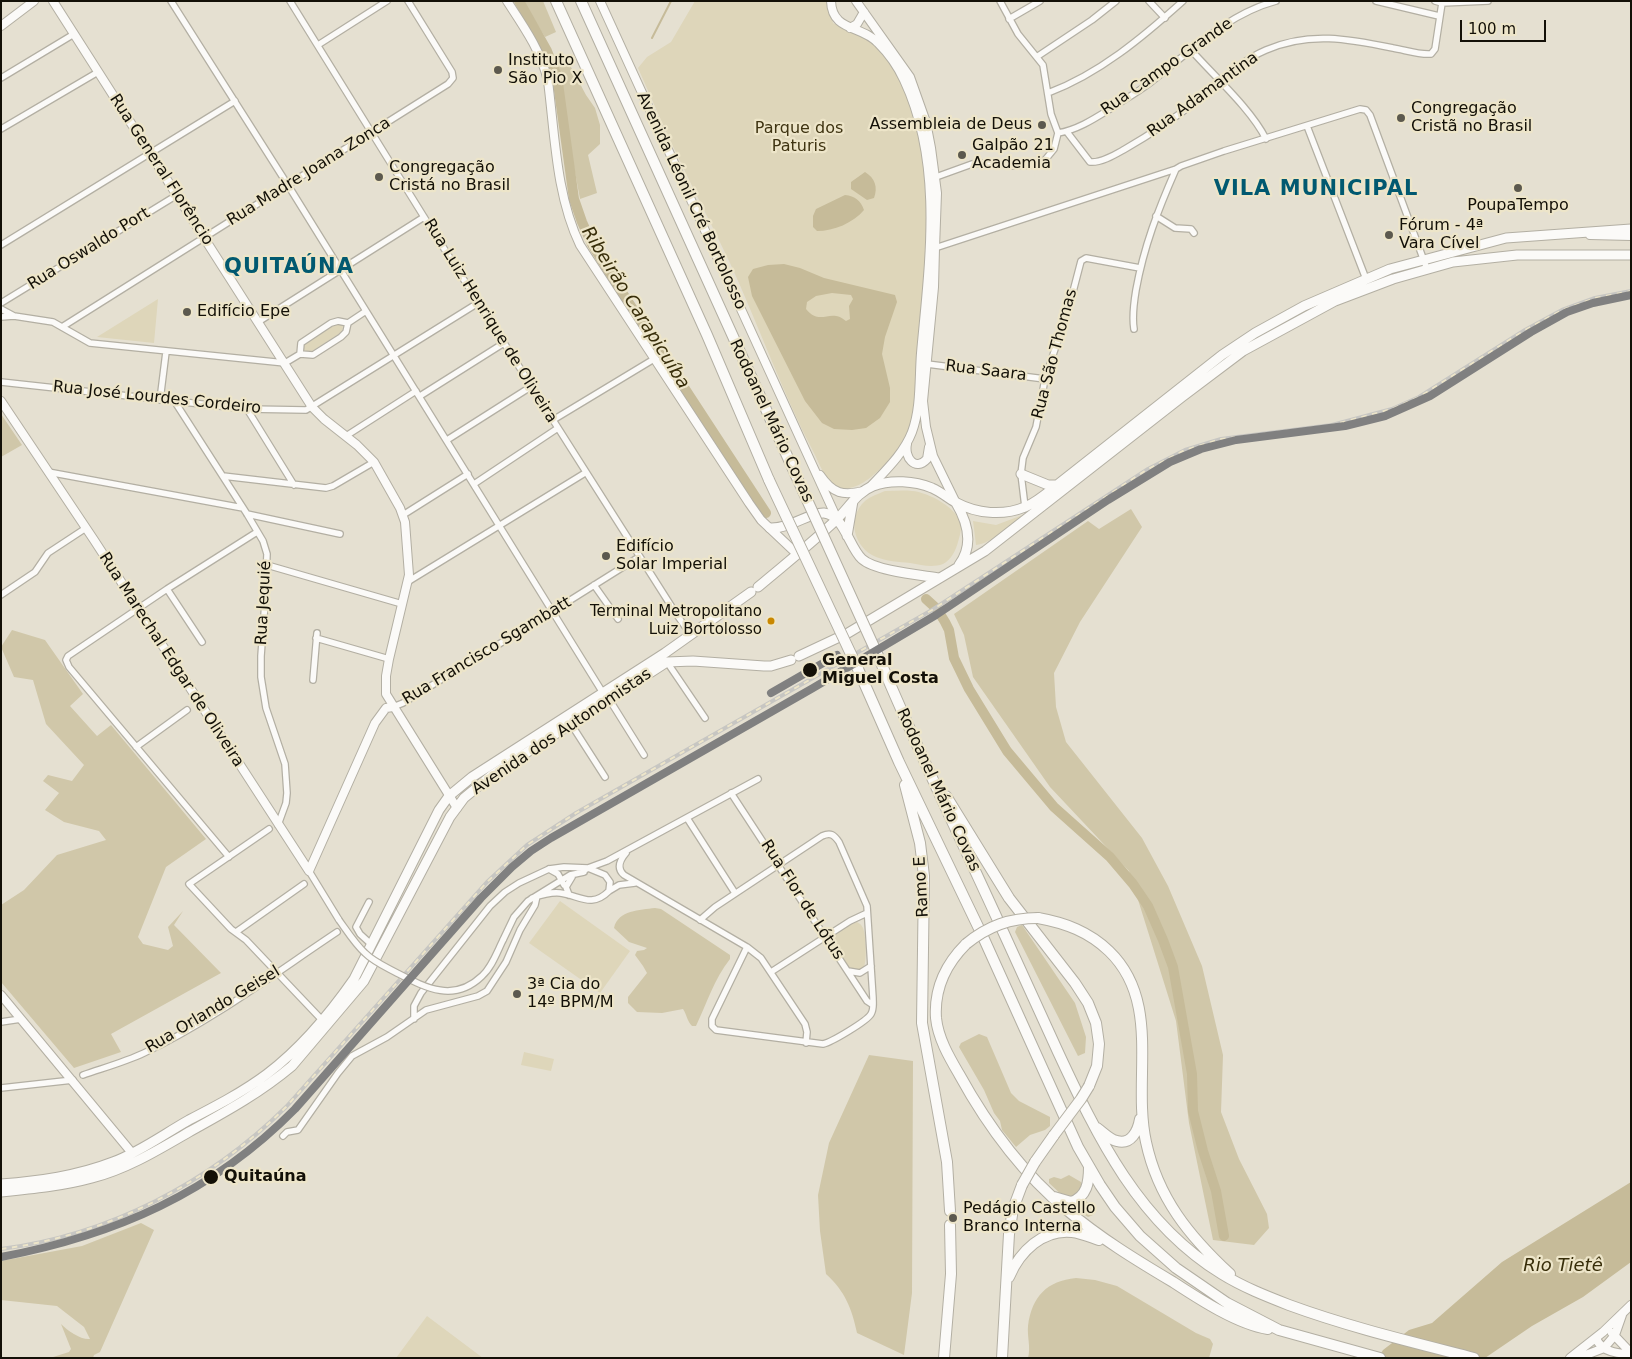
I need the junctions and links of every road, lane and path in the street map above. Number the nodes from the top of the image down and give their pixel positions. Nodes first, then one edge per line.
1 (34, 1) edge
2 (53, 1) edge
3 (171, 1) edge
4 (290, 1) edge
5 (387, 1) edge
6 (408, 1) edge
7 (507, 1) edge
8 (556, 1) edge
9 (581, 1) edge
10 (600, 1) edge
11 (831, 1) edge
12 (856, 1) edge
13 (1000, 1) edge
14 (1040, 1) edge
15 (1116, 1) edge
16 (1150, 1) edge
17 (1183, 1) edge
18 (1276, 1) edge
19 (1376, 1) edge
20 (1435, 1) edge
21 (1488, 1) edge
22 (1442, 3) junction
23 (864, 12) junction
24 (1439, 16) junction
25 (1165, 18) junction
26 (1009, 19) junction
27 (1, 26) edge
28 (850, 28) junction
29 (74, 34) junction
30 (318, 45) junction
31 (1191, 50) junction
32 (1038, 56) junction
33 (98, 72) junction
34 (1, 78) edge
35 (1219, 81) junction
36 (1048, 93) junction
37 (235, 101) junction
38 (1307, 126) junction
39 (1, 129) edge
40 (372, 132) junction
41 (1067, 132) junction
42 (1058, 133) junction
43 (1266, 139) junction
44 (150, 154) junction
45 (1179, 168) junction
46 (936, 177) junction
47 (288, 186) junction
48 (177, 195) junction
49 (1156, 216) junction
50 (424, 217) junction
51 (1631, 229) edge
52 (1194, 233) dead end
53 (1571, 234) junction
54 (1631, 236) edge
55 (204, 238) junction
56 (1, 245) edge
57 (935, 248) junction
58 (1631, 255) edge
59 (1423, 259) junction
60 (1140, 268) junction
61 (340, 269) junction
62 (1426, 269) junction
63 (1366, 279) junction
64 (478, 302) junction
65 (1, 303) edge
66 (1, 309) edge
67 (366, 311) junction
68 (14, 316) junction
69 (1, 317) edge
70 (258, 322) junction
71 (348, 323) junction
72 (62, 327) junction
73 (1134, 329) dead end
74 (504, 343) junction
75 (166, 352) junction
76 (300, 354) junction
77 (394, 356) junction
78 (654, 359) junction
79 (284, 363) junction
80 (927, 364) junction
81 (1046, 379) junction
82 (1, 382) edge
83 (532, 386) junction
84 (418, 394) junction
85 (160, 400) junction
86 (1, 401) edge
87 (175, 402) junction
88 (312, 407) junction
89 (247, 409) junction
90 (553, 420) junction
91 (558, 428) junction
92 (346, 436) junction
93 (447, 440) junction
94 (929, 443) junction
95 (907, 444) junction
96 (807, 455) junction
97 (374, 462) junction
98 (48, 472) junction
99 (585, 473) junction
100 (468, 474) junction
101 (1022, 474) junction
102 (222, 476) junction
103 (474, 484) junction
104 (294, 485) junction
105 (1057, 485) junction
106 (868, 489) junction
107 (853, 501) junction
108 (956, 503) junction
109 (1025, 507) junction
110 (245, 511) junction
111 (403, 515) junction
112 (837, 519) junction
113 (500, 525) junction
114 (86, 528) junction
115 (770, 528) junction
116 (257, 532) junction
117 (340, 534) dead end
118 (847, 536) junction
119 (797, 554) junction
120 (639, 557) junction
121 (267, 565) junction
122 (957, 568) junction
123 (939, 578) junction
124 (408, 581) junction
125 (594, 585) junction
126 (167, 589) junction
127 (1, 594) edge
128 (402, 604) junction
129 (138, 609) junction
130 (553, 611) junction
131 (618, 620) dead end
132 (699, 630) junction
133 (202, 642) dead end
134 (389, 659) junction
135 (667, 662) junction
136 (313, 680) dead end
137 (606, 696) junction
138 (393, 707) junction
139 (187, 710) dead end
140 (705, 718) dead end
141 (571, 724) junction
142 (136, 747) junction
143 (918, 749) junction
144 (644, 755) dead end
145 (899, 762) junction
146 (605, 777) dead end
147 (758, 779) dead end
148 (732, 793) junction
149 (449, 796) junction
150 (457, 808) junction
151 (686, 818) junction
152 (278, 825) junction
153 (269, 829) dead end
154 (628, 851) junction
155 (229, 857) junction
156 (778, 864) junction
157 (588, 868) junction
158 (549, 869) junction
159 (309, 871) junction
160 (580, 872) junction
161 (597, 872) junction
162 (562, 881) junction
163 (635, 883) junction
164 (304, 884) dead end
165 (566, 890) junction
166 (608, 892) junction
167 (735, 893) junction
168 (570, 895) junction
169 (535, 897) junction
170 (369, 902) dead end
171 (867, 914) junction
172 (700, 920) junction
173 (236, 932) junction
174 (337, 932) dead end
175 (826, 936) junction
176 (372, 945) junction
177 (748, 947) junction
178 (870, 966) junction
179 (848, 971) junction
180 (277, 972) junction
181 (771, 972) junction
182 (1, 995) edge
183 (873, 1005) junction
184 (21, 1019) junction
185 (414, 1019) junction
186 (322, 1020) junction
187 (1, 1022) edge
188 (806, 1043) junction
189 (83, 1075) dead end
190 (73, 1080) junction
191 (1, 1088) edge
192 (1142, 1111) junction
193 (1095, 1126) junction
194 (283, 1136) dead end
195 (132, 1153) junction
196 (1089, 1166) junction
197 (1, 1184) edge
198 (1, 1192) edge
199 (1050, 1196) junction
200 (950, 1212) dead end
201 (950, 1225) dead end
202 (1109, 1243) junction
203 (1007, 1282) junction
204 (1245, 1287) junction
205 (1631, 1305) edge
206 (1624, 1311) junction
207 (1254, 1321) junction
208 (1603, 1332) junction
209 (1615, 1335) junction
210 (1596, 1338) junction
211 (1604, 1348) junction
212 (1631, 1353) edge
213 (944, 1358) edge
214 (1002, 1358) edge
215 (1380, 1358) edge
216 (1474, 1358) edge
217 (1570, 1358) edge
218 (1578, 1358) edge

1 - 27 main road
2 - 29 main road, Rua General Florêncio
3 - 37 street
4 - 30 street, Rua Luiz Henrique de Oliveira
5 - 30 street
6 - 40 street, Rua Madre Joana Zonca
7 - 78 main road
8 - 145 highway, Rodoanel Mário Covas, bridge
9 - 143 highway, Rodoanel Mário Covas, bridge
10 - 96 main road, Avenida Léonil Cré Bortolosso
11 - 28 main road
12 - 23 main road
13 - 26 street
14 - 26 street
15 - 32 street
16 - 25 street
17 - 25 street
18 - 31 street, Rua Campo Grande
19 - 24 street
20 - 22 street
21 - 22 street
22 - 24 street
23 - 28 main road
23 - 46 main road
24 - 35 street, Rua Adamantina
25 - 36 street
26 - 32 street
28 - 95 main road
29 - 33 main road, Rua General Florêncio
29 - 34 street
30 - 40 street, Rua Luiz Henrique de Oliveira
31 - 35 street
31 - 41 street, Rua Campo Grande
32 - 36 street
33 - 39 street
33 - 44 main road, Rua General Florêncio
35 - 41 street, Rua Adamantina
35 - 43 street
36 - 42 street
37 - 44 street
37 - 47 street
38 - 43 street
38 - 59 street
38 - 63 street
40 - 47 street, Rua Madre Joana Zonca
40 - 50 street, Rua Luiz Henrique de Oliveira
41 - 42 street, Rua Campo Grande
42 - 46 street
43 - 45 street
44 - 48 main road, Rua General Florêncio
44 - 56 street
45 - 49 street
45 - 57 street
46 - 57 main road
47 - 55 street, Rua Madre Joana Zonca
47 - 61 street
48 - 55 main road, Rua General Florêncio
48 - 65 street, Rua Oswaldo Port
49 - 52 street
49 - 60 street
50 - 61 street
50 - 64 street, Rua Luiz Henrique de Oliveira
51 - 53 main road
53 - 54 main road
53 - 59 main road
55 - 70 main road, Rua General Florêncio
55 - 72 street, Rua Madre Joana Zonca
57 - 80 main road
58 - 62 main road, Avenida dos Autonomistas
59 - 62 street
59 - 63 main road
60 - 73 street
60 - 81 street, Rua São Thomas
61 - 67 street
61 - 70 street
62 - 122 main road, Avenida dos Autonomistas
63 - 105 main road
64 - 74 street, Rua Luiz Henrique de Oliveira
64 - 77 street
66 - 68 street
67 - 71 street
67 - 77 street
68 - 69 street
68 - 72 street
70 - 79 main road, Rua General Florêncio
71 - 76 street
71 - 76 street
72 - 75 street
74 - 83 street, Rua Luiz Henrique de Oliveira
74 - 84 street
75 - 79 street
75 - 85 street
76 - 79 street
77 - 84 street
77 - 88 street
78 - 90 street
78 - 115 main road
79 - 88 main road, Rua General Florêncio
80 - 81 street, Rua Saara
80 - 94 main road
81 - 101 street, Rua São Thomas
82 - 85 street, Rua José Lourdes Cordeiro
83 - 90 street, Rua Luiz Henrique de Oliveira
83 - 93 street
84 - 92 street
84 - 93 street
85 - 87 street, Rua José Lourdes Cordeiro
86 - 98 main road, Rua Marechal Edgar de Oliveira
87 - 89 street, Rua José Lourdes Cordeiro
87 - 102 street, Rua Jequié
88 - 89 street, Rua José Lourdes Cordeiro
88 - 92 main road, Rua General Florêncio
89 - 104 street
90 - 91 street, Rua Luiz Henrique de Oliveira
91 - 99 street, Rua Luiz Henrique de Oliveira
91 - 103 street
92 - 97 main road, Rua General Florêncio
93 - 100 street
94 - 95 main road
94 - 108 main road
95 - 106 main road
96 - 106 main road, Avenida Léonil Cré Bortolosso
96 - 112 main road, Avenida Léonil Cré Bortolosso
97 - 104 street
97 - 111 main road, Rua General Florêncio
98 - 110 street
98 - 114 main road, Rua Marechal Edgar de Oliveira
99 - 113 street
99 - 120 street, Rua Luiz Henrique de Oliveira
100 - 103 street
100 - 111 street
101 - 105 main road
101 - 109 street, Rua São Thomas
102 - 104 street
102 - 110 street, Rua Jequié
103 - 113 street
105 - 109 main road
106 - 107 main road
106 - 108 main road
107 - 112 main road, Avenida dos Autonomistas
107 - 118 main road
108 - 109 main road
108 - 122 main road
110 - 116 street, Rua Jequié
110 - 117 street
111 - 124 main road, Rua General Florêncio
112 - 115 main road
112 - 118 main road
112 - 119 main road, Avenida dos Autonomistas
113 - 124 street
113 - 130 street
114 - 127 street
114 - 129 main road, Rua Marechal Edgar de Oliveira
115 - 119 main road
116 - 121 street, Rua Jequié
116 - 126 street
118 - 123 main road
119 - 132 main road, Avenida dos Autonomistas
120 - 125 street, Rua Francisco Sgambatt
120 - 132 street, Rua Luiz Henrique de Oliveira
121 - 128 street
121 - 152 street, Rua Jequié
122 - 123 main road, Avenida dos Autonomistas
123 - 135 main road, Avenida dos Autonomistas
124 - 128 main road, Rua General Florêncio
125 - 130 street, Rua Francisco Sgambatt
125 - 131 street
126 - 129 street
126 - 133 street
128 - 134 main road, Rua General Florêncio
129 - 142 street
129 - 152 main road, Rua Marechal Edgar de Oliveira
130 - 137 street
130 - 138 street, Rua Francisco Sgambatt
132 - 137 main road, Avenida dos Autonomistas
134 - 136 street
134 - 138 main road, Rua General Florêncio
135 - 137 main road, Avenida dos Autonomistas
135 - 140 street
137 - 141 main road, Avenida dos Autonomistas
137 - 144 street
137 - 149 main road, Avenida dos Autonomistas
138 - 149 main road, Rua General Florêncio
138 - 159 main road, Rua Francisco Sgambatt
139 - 142 street
141 - 146 street
141 - 150 main road, Avenida dos Autonomistas
142 - 155 street
143 - 193 highway, Rodoanel Mário Covas
143 - 203 highway, bridge
145 - 196 highway, Rodoanel Mário Covas
145 - 200 highway, Ramo E
147 - 148 street
148 - 151 street
148 - 156 street, Rua Flor de Lótus
149 - 150 main road, Rua General Florêncio
149 - 176 main road, Avenida dos Autonomistas
150 - 198 main road, Avenida dos Autonomistas
151 - 154 street
151 - 167 street
152 - 159 main road, Rua Marechal Edgar de Oliveira
153 - 155 street
154 - 157 street
154 - 163 street
155 - 173 street
156 - 167 street
156 - 171 street
156 - 175 street, Rua Flor de Lótus
157 - 158 street
157 - 160 street
157 - 161 street
158 - 162 street
158 - 185 street
159 - 169 street, Rua Marechal Edgar de Oliveira, bridge
160 - 161 street
160 - 162 street, Rua Marechal Edgar de Oliveira
160 - 165 street
161 - 166 street
162 - 165 street
162 - 169 street, Rua Marechal Edgar de Oliveira
163 - 166 street
163 - 172 street
164 - 173 street
165 - 168 street
166 - 168 street
167 - 172 street
168 - 169 street
169 - 185 street
170 - 176 street
171 - 175 street
171 - 178 street
172 - 177 street
173 - 180 street
174 - 180 street, Rua Orlando Geisel
175 - 179 street, Rua Flor de Lótus
175 - 181 street
176 - 186 main road, Avenida dos Autonomistas
177 - 181 street
177 - 188 street
178 - 179 street
178 - 183 street
179 - 183 street, Rua Flor de Lótus
180 - 186 street
180 - 189 street, Rua Orlando Geisel
181 - 188 street
182 - 184 main road
183 - 188 street
184 - 187 street
184 - 190 main road
185 - 194 street
186 - 195 main road, Avenida dos Autonomistas
190 - 191 street
190 - 195 main road
192 - 193 highway
192 - 199 highway, bridge
192 - 204 highway
193 - 204 highway, Rodoanel Mário Covas
195 - 197 main road, Avenida dos Autonomistas
196 - 199 highway
196 - 207 highway, Rodoanel Mário Covas
199 - 202 highway
201 - 213 highway
202 - 203 highway
202 - 207 highway
203 - 214 highway
204 - 216 highway, Rodoanel Mário Covas
205 - 206 main road
206 - 208 main road
206 - 209 main road
207 - 215 highway, Rodoanel Mário Covas
208 - 209 main road
208 - 210 main road
209 - 211 main road
209 - 212 main road
210 - 211 main road
210 - 217 main road
211 - 212 main road
211 - 218 main road

